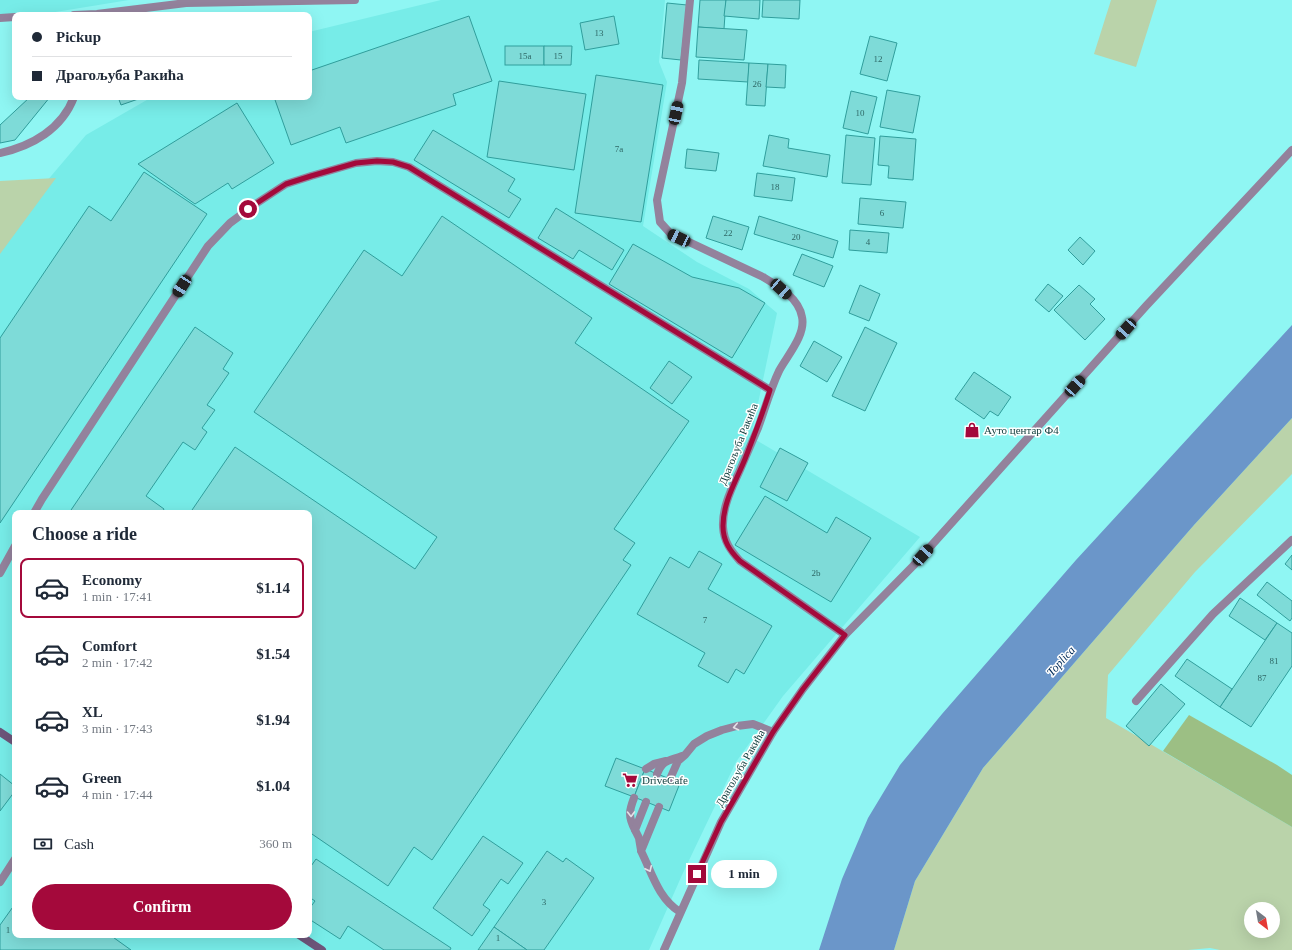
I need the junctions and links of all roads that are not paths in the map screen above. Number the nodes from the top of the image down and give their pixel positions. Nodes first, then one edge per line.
1 (355, 0) edge
2 (690, 0) edge
3 (118, 12) edge
4 (12, 17) edge
5 (0, 18) edge
6 (72, 100) edge
7 (1292, 150) edge
8 (0, 153) edge
9 (770, 390) junction
10 (36, 510) edge
11 (1292, 540) edge
12 (12, 551) edge
13 (0, 573) edge
14 (845, 635) junction
15 (1136, 701) dead end
16 (0, 732) edge
17 (773, 732) junction
18 (12, 740) edge
19 (685, 755) junction
20 (667, 761) junction
21 (646, 769) dead end
22 (657, 774) dead end
23 (670, 779) dead end
24 (634, 798) dead end
25 (646, 802) dead end
26 (659, 807) dead end
27 (635, 830) junction
28 (641, 851) junction
29 (12, 864) edge
30 (0, 882) edge
31 (680, 912) junction
32 (304, 938) edge
33 (322, 950) edge
34 (664, 950) edge

1 - 3 street
2 - 9 street, Драгољуба Ракића
4 - 5 street
6 - 8 street
7 - 14 street
9 - 10 street
9 - 14 street, Драгољуба Ракића
11 - 15 street
12 - 13 street
14 - 17 street, Драгољуба Ракића
16 - 18 main road
17 -> 19 street
17 - 31 street, Драгољуба Ракића
19 - 20 street
19 - 23 street
20 - 21 street
20 - 22 street
24 -> 27 street
25 - 27 street
26 - 28 street
27 - 28 street
28 -> 31 street
29 - 30 street
31 - 34 street, Драгољуба Ракића
32 - 33 main road

